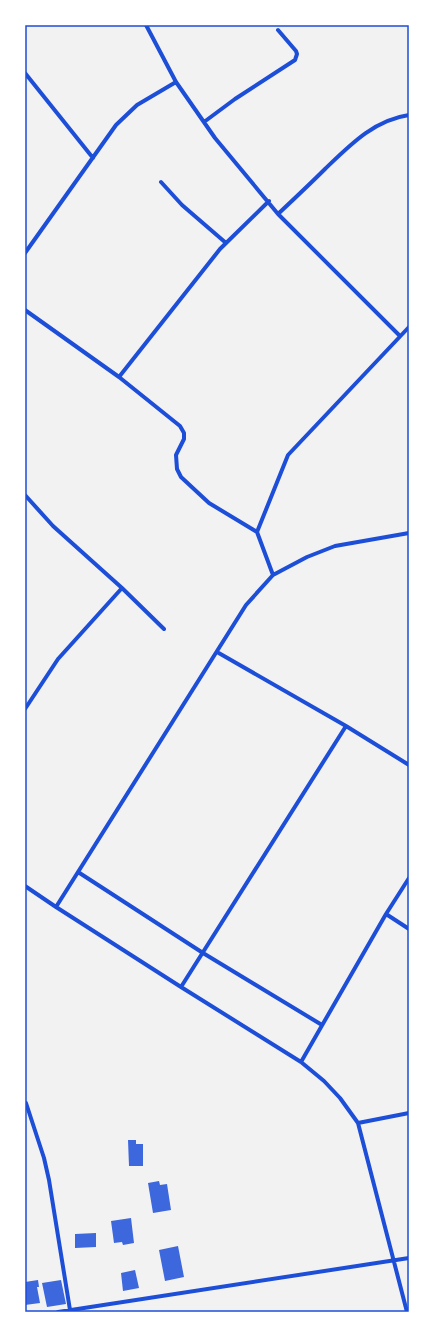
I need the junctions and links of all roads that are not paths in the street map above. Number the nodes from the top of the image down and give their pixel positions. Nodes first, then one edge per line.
1 (146, 25) edge
2 (278, 30) dead end
3 (25, 73) edge
4 (176, 82) junction
5 (409, 115) edge
6 (204, 122) junction
7 (93, 158) junction
8 (161, 182) dead end
9 (269, 201) junction
10 (278, 214) junction
11 (226, 242) junction
12 (25, 253) edge
13 (25, 310) edge
14 (409, 327) edge
15 (400, 336) junction
16 (119, 377) junction
17 (25, 495) edge
18 (257, 532) junction
19 (409, 533) edge
20 (273, 575) junction
21 (122, 588) junction
22 (164, 629) dead end
23 (217, 652) junction
24 (25, 709) edge
25 (346, 726) junction
26 (409, 766) edge
27 (78, 872) junction
28 (409, 878) edge
29 (25, 886) edge
30 (56, 907) junction
31 (386, 914) junction
32 (409, 929) edge
33 (203, 953) junction
34 (181, 987) junction
35 (322, 1025) junction
36 (301, 1062) junction
37 (26, 1103) edge
38 (409, 1113) edge
39 (358, 1123) junction
40 (409, 1258) edge
41 (393, 1260) junction
42 (70, 1310) junction
43 (58, 1312) edge
44 (407, 1312) edge

1 - 4 street
2 - 6 street
3 - 7 street
4 - 6 street
4 - 7 street
5 - 10 street
6 - 9 street
7 - 12 street
8 - 11 street
9 - 10 street
9 - 11 street
10 - 15 street
11 - 16 street
13 - 16 street
14 - 15 street
15 - 18 street
16 - 18 street
17 - 21 street
18 - 20 street
19 - 20 street
20 - 23 street
21 - 22 street
21 - 24 street
23 - 25 street
23 - 27 street
25 - 26 street
25 - 33 street
27 - 30 street
27 - 33 street
28 - 31 street
29 - 30 street
30 - 34 street
31 - 32 street
31 - 35 street
33 - 34 street
33 - 35 street
34 - 36 street
35 - 36 street
36 - 39 street
37 - 42 street
38 - 39 street
39 - 41 street
40 - 41 street
41 - 42 street
41 - 44 street
42 - 43 street

